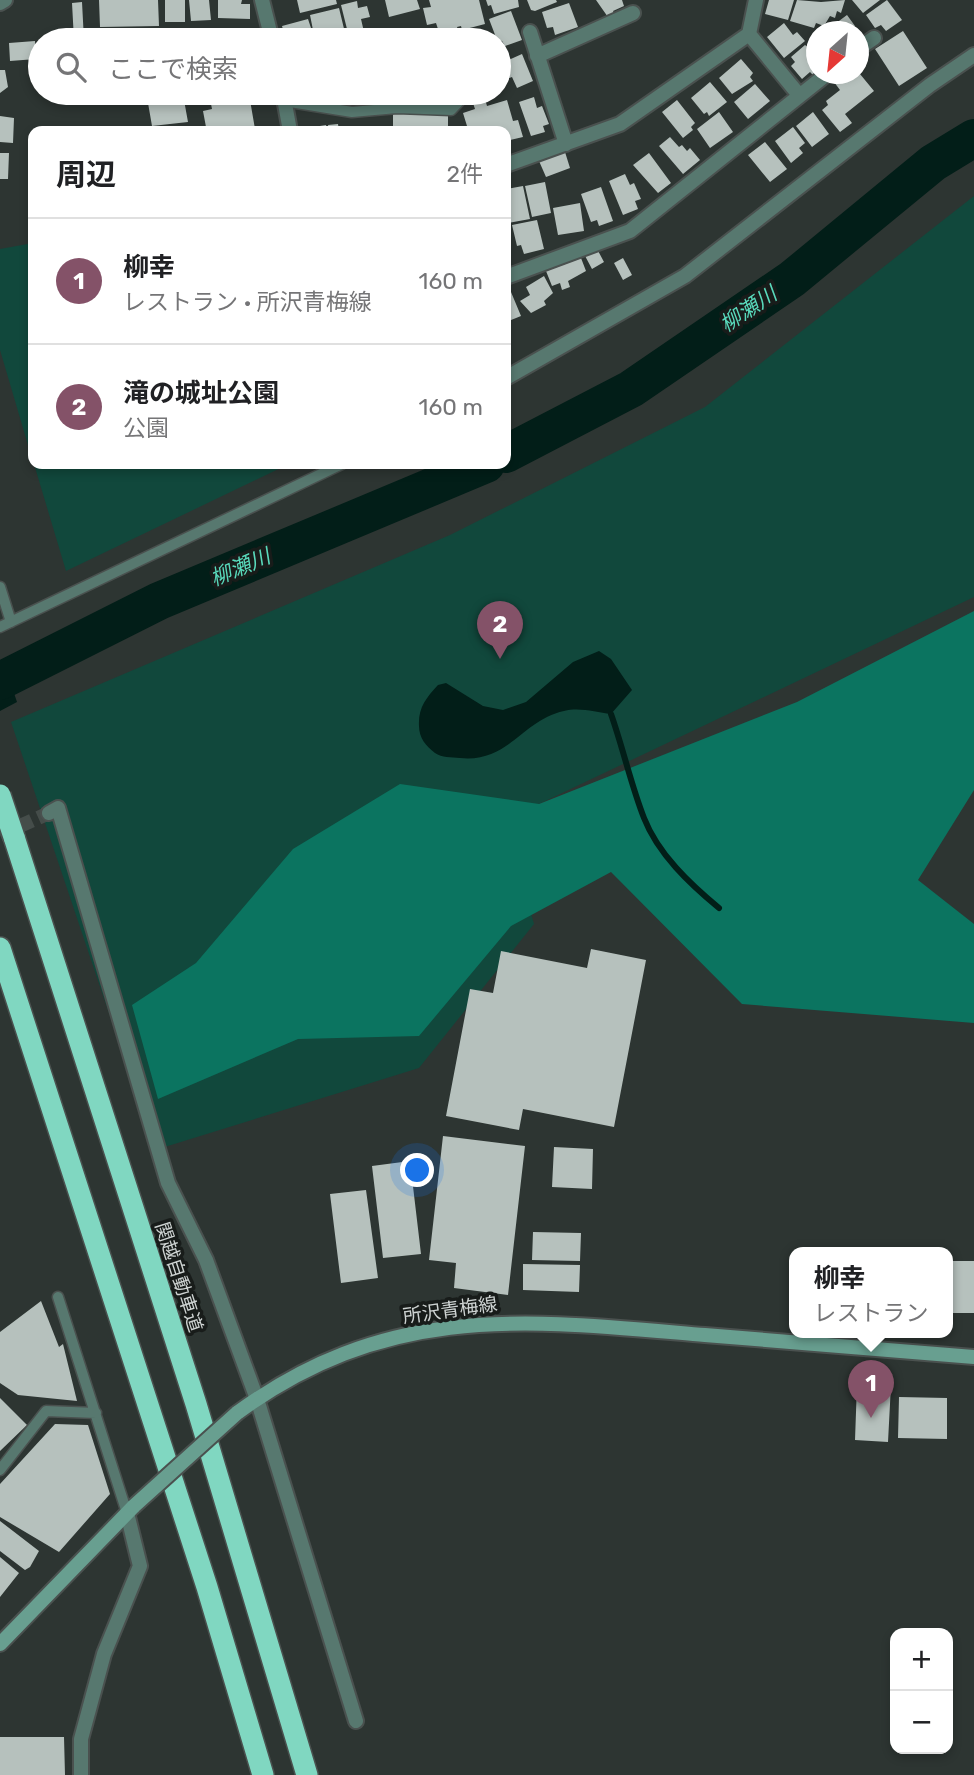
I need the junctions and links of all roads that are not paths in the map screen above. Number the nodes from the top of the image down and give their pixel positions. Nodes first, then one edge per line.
1 (5, 0) edge
2 (262, 0) edge
3 (756, 0) edge
4 (0, 3) edge
5 (633, 13) dead end
6 (269, 28) edge
7 (530, 32) dead end
8 (749, 34) junction
9 (874, 38) dead end
10 (869, 42) edge
11 (974, 55) edge
12 (537, 56) junction
13 (814, 84) edge
14 (799, 95) junction
15 (285, 105) edge
16 (320, 105) edge
17 (397, 105) edge
18 (456, 105) edge
19 (397, 108) junction
20 (289, 126) edge
21 (566, 144) junction
22 (511, 163) edge
23 (511, 275) edge
24 (511, 375) edge
25 (332, 469) edge
26 (0, 587) edge
27 (11, 622) junction
28 (0, 627) edge
29 (0, 795) edge
30 (49, 813) dead end
31 (0, 948) edge
32 (58, 1297) dead end
33 (974, 1357) edge
34 (257, 1399) junction
35 (96, 1412) junction
36 (0, 1470) edge
37 (130, 1509) junction
38 (0, 1644) edge
39 (355, 1721) dead end
40 (81, 1775) edge
41 (263, 1775) edge
42 (307, 1775) edge

1 - 4 street
2 - 6 street
3 - 8 street
5 - 12 street
7 - 12 street
8 - 14 street
8 - 21 street
9 - 10 street
11 - 24 street
12 - 21 street
13 - 14 street
14 - 23 street
15 - 20 street
16 - 19 lane
17 - 19 lane
18 - 19 lane
21 - 22 street
25 - 27 lane
26 - 27 lane
27 - 28 lane
29 - 42 highway, 関越自動車道, bridge
30 - 34 street
31 - 41 highway
32 - 35 lane
33 - 34 main road, 所沢青梅線
34 - 37 main road, 所沢青梅線, bridge
34 - 39 street
35 - 36 lane
35 - 37 lane
37 - 38 main road, 所沢青梅線
37 - 40 street

